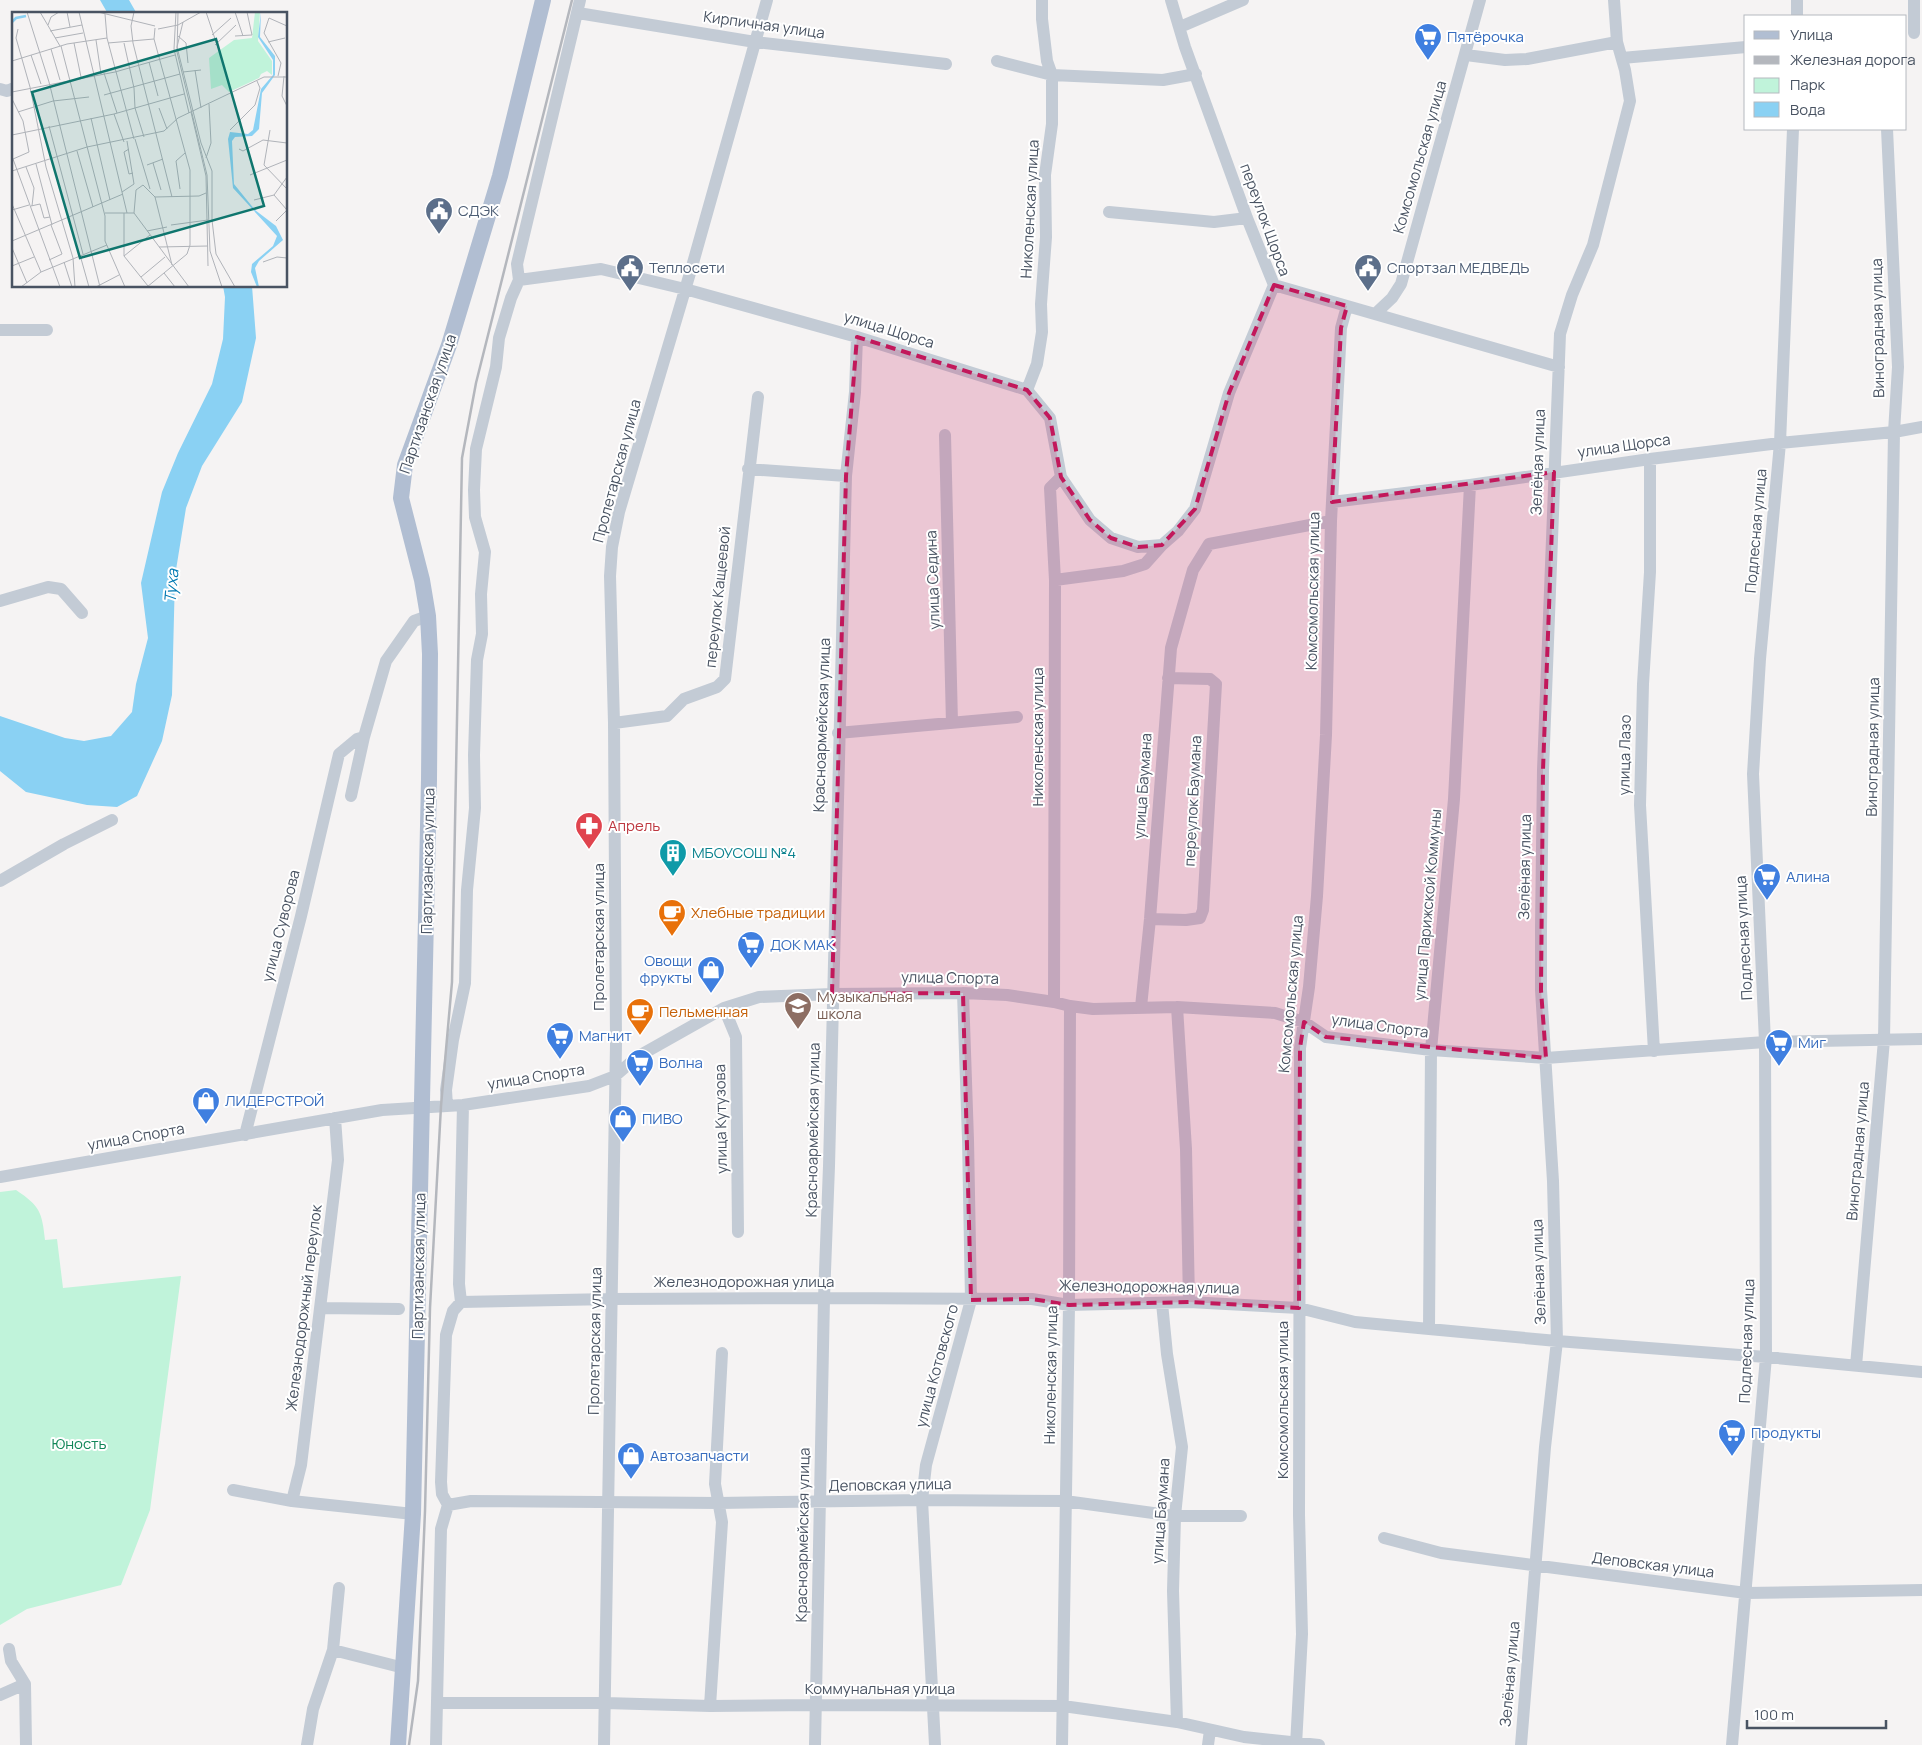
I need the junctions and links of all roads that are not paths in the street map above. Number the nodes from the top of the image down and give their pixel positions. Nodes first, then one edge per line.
1 (543, 0) edge
2 (767, 0) edge
3 (1042, 0) edge
4 (1171, 0) edge
5 (1244, 0) edge
6 (1480, 0) edge
7 (1614, 0) edge
8 (1798, 0) edge
9 (1914, 0) edge
10 (579, 6) edge
11 (1797, 15) edge
12 (1180, 27) junction
13 (1914, 33) edge
14 (755, 42) junction
15 (1617, 42) junction
16 (1744, 48) edge
17 (1466, 55) junction
18 (1622, 58) junction
19 (997, 60) dead end
20 (946, 64) dead end
21 (1196, 74) junction
22 (1052, 75) junction
23 (0, 89) edge
24 (12, 89) edge
25 (1793, 130) edge
26 (1887, 130) edge
27 (1109, 212) dead end
28 (1247, 218) junction
29 (519, 280) junction
30 (1274, 285) junction
31 (685, 289) junction
32 (1347, 306) junction
33 (1374, 314) junction
34 (0, 330) edge
35 (47, 330) dead end
36 (857, 337) junction
37 (1559, 367) junction
38 (1027, 390) junction
39 (758, 397) dead end
40 (1922, 428) edge
41 (1894, 432) junction
42 (945, 435) dead end
43 (1780, 443) junction
44 (1650, 459) junction
45 (748, 469) junction
46 (1554, 472) junction
47 (846, 476) junction
48 (1061, 477) junction
49 (1470, 485) junction
50 (1332, 502) junction
51 (1331, 521) junction
52 (1162, 545) junction
53 (1055, 580) junction
54 (0, 601) edge
55 (82, 613) dead end
56 (428, 616) junction
57 (1168, 678) junction
58 (1017, 717) dead end
59 (614, 723) junction
60 (952, 723) junction
61 (838, 733) junction
62 (364, 737) junction
63 (351, 796) dead end
64 (112, 820) dead end
65 (0, 881) edge
66 (1150, 919) junction
67 (963, 993) junction
68 (832, 994) junction
69 (1054, 1002) junction
70 (1070, 1006) junction
71 (1141, 1007) junction
72 (1177, 1007) junction
73 (724, 1008) junction
74 (1304, 1022) junction
75 (1922, 1039) edge
76 (1884, 1040) junction
77 (1765, 1042) junction
78 (1431, 1050) junction
79 (1654, 1051) junction
80 (1546, 1058) junction
81 (615, 1076) junction
82 (463, 1105) junction
83 (447, 1106) junction
84 (423, 1107) junction
85 (335, 1118) junction
86 (245, 1135) junction
87 (0, 1177) edge
88 (738, 1232) dead end
89 (824, 1298) junction
90 (612, 1299) junction
91 (971, 1300) junction
92 (461, 1302) junction
93 (1189, 1302) junction
94 (1162, 1303) junction
95 (1069, 1305) junction
96 (321, 1308) junction
97 (399, 1308) dead end
98 (1299, 1308) junction
99 (1429, 1329) junction
100 (1557, 1341) junction
101 (722, 1353) dead end
102 (1766, 1357) junction
103 (1856, 1366) junction
104 (1922, 1372) edge
105 (233, 1490) dead end
106 (922, 1500) junction
107 (1065, 1500) junction
108 (292, 1501) junction
109 (821, 1502) junction
110 (608, 1503) junction
111 (719, 1503) junction
112 (448, 1505) junction
113 (413, 1514) junction
114 (1175, 1516) junction
115 (1241, 1516) dead end
116 (1384, 1538) dead end
117 (1536, 1567) junction
118 (339, 1588) dead end
119 (1922, 1590) edge
120 (1746, 1593) junction
121 (9, 1649) dead end
122 (333, 1650) junction
123 (404, 1668) junction
124 (25, 1684) junction
125 (0, 1695) edge
126 (438, 1703) junction
127 (605, 1703) junction
128 (815, 1705) junction
129 (710, 1706) junction
130 (934, 1706) junction
131 (1063, 1706) junction
132 (1177, 1722) junction
133 (1210, 1730) junction
134 (1296, 1744) edge
135 (26, 1745) edge
136 (306, 1745) edge
137 (398, 1745) edge
138 (436, 1745) edge
139 (604, 1745) edge
140 (814, 1745) edge
141 (934, 1745) edge
142 (1062, 1745) edge
143 (1208, 1745) edge
144 (1318, 1745) edge
145 (1521, 1745) edge
146 (1732, 1745) edge

1 - 56 main road, Партизанская улица
2 - 14 street, Пролетарская улица
3 - 22 street, Николенская улица
4 - 12 street, переулок Щорса
5 - 12 street
6 - 17 street, Комсомольская улица
7 - 15 street, Зелёная улица
8 - 11 street
9 - 13 street
10 - 14 street, Кирпичная улица
10 - 29 street
12 - 21 street, переулок Щорса
14 - 20 street, Кирпичная улица
14 - 31 street, Пролетарская улица
15 - 17 street
15 - 18 street, Зелёная улица
16 - 18 street
17 - 33 street, Комсомольская улица
18 - 37 street, Зелёная улица
19 - 22 street
21 - 22 street
21 - 28 street, переулок Щорса
22 - 38 street, Николенская улица
23 - 24 street
25 - 43 street, Подлесная улица
26 - 41 street, Виноградная улица
27 - 28 street
28 - 30 street, переулок Щорса
29 - 31 street, улица Щорса
29 - 83 street
30 - 32 street
30 - 52 street, переулок Щорса
31 - 36 street, улица Щорса
31 - 59 street, Пролетарская улица
32 - 33 street
32 - 50 street, Комсомольская улица
33 - 37 street
34 - 35 street
36 - 38 street, улица Щорса
36 - 47 street, Красноармейская улица
37 - 46 street, Зелёная улица
38 - 48 street
39 - 45 street, переулок Кащеевой
40 - 41 street, улица Щорса
41 - 43 street, улица Щорса
41 - 76 street, Виноградная улица
42 - 60 street, улица Седина
43 - 44 street, улица Щорса
43 - 77 street, Подлесная улица
44 - 46 street, улица Щорса
44 - 79 street, улица Лазо
45 - 47 street
45 - 59 street, переулок Кащеевой
46 - 49 street, улица Щорса
46 - 80 street, Зелёная улица
47 - 61 street, Красноармейская улица
48 - 52 street
48 - 53 street, Николенская улица
49 - 50 street, улица Щорса
49 - 78 street, улица Парижской Коммуны
50 - 51 street, Комсомольская улица
51 - 57 street, улица Баумана
51 - 74 street, Комсомольская улица
52 - 53 street
53 - 69 street, Николенская улица
54 - 55 street
56 - 62 street
56 - 84 main road, Партизанская улица
57 - 66 street, улица Баумана
57 - 66 street, переулок Баумана
58 - 60 street
59 - 81 street, Пролетарская улица
60 - 61 street
61 - 68 street, Красноармейская улица
62 - 63 street
62 - 86 street, улица Суворова
64 - 65 street
66 - 71 street, улица Баумана
67 - 68 street, улица Спорта
67 - 69 street, улица Спорта
67 - 91 street, улица Котовского
68 - 73 street, улица Спорта
68 - 89 street, Красноармейская улица
69 - 70 street, улица Спорта
70 - 71 street, улица Спорта
70 - 95 street, Николенская улица
71 - 72 street, улица Спорта
72 - 74 street, улица Спорта
72 - 93 street
73 - 81 street, улица Спорта
73 - 88 street, улица Кутузова
74 - 78 street, улица Спорта
74 - 98 street, Комсомольская улица
75 - 76 street, улица Спорта
76 - 77 street, улица Спорта
76 - 103 street, Виноградная улица
77 - 79 street, улица Спорта
77 - 102 street, Подлесная улица
78 - 80 street, улица Спорта
78 - 99 street, улица Парижской Коммуны
79 - 80 street, улица Спорта
80 - 100 street, Зелёная улица
81 - 82 street, улица Спорта
81 - 90 street, Пролетарская улица
82 - 83 street, улица Спорта
82 - 92 street
83 - 84 street, улица Спорта
84 - 85 street, улица Спорта
84 - 113 main road, Партизанская улица
85 - 86 street, улица Спорта
85 - 96 street, Железнодорожный переулок
86 - 87 street, улица Спорта
89 - 90 street, Железнодорожная улица
89 - 91 street, Железнодорожная улица
89 - 109 street, Красноармейская улица
90 - 92 street, Железнодорожная улица
90 - 110 street, Пролетарская улица
91 - 95 street, Железнодорожная улица
91 - 106 street, улица Котовского
92 - 112 street, Партизанская улица
93 - 94 street, Железнодорожная улица
93 - 98 street, Железнодорожная улица
94 - 95 street, Железнодорожная улица
94 - 114 street, улица Баумана
95 - 107 street, Николенская улица
96 - 97 street
96 - 108 street, Железнодорожный переулок
98 - 99 street, Железнодорожная улица
98 - 134 street, Комсомольская улица
99 - 100 street, Железнодорожная улица
100 - 102 street, Железнодорожная улица
100 - 117 street, Зелёная улица
101 - 111 street
102 - 103 street, Железнодорожная улица
102 - 120 street, Подлесная улица
103 - 104 street, Железнодорожная улица
105 - 108 street
106 - 107 street, Деповская улица
106 - 109 street, Деповская улица
106 - 130 street, улица Котовского
107 - 114 street, Деповская улица
107 - 131 street, Николенская улица
108 - 113 street
109 - 111 street, Деповская улица
109 - 128 street, Красноармейская улица
110 - 111 street, Деповская улица
110 - 112 street, Деповская улица
110 - 127 street, Пролетарская улица
111 - 129 street
112 - 126 street
113 - 123 main road, Партизанская улица
114 - 115 street, Деповская улица
114 - 132 street, улица Баумана
116 - 117 street, Деповская улица
117 - 120 street, Деповская улица
117 - 145 street, Зелёная улица
118 - 122 street
119 - 120 street, Деповская улица
120 - 146 street, Подлесная улица
121 - 124 street
122 - 123 street
122 - 136 street
123 - 137 main road, Партизанская улица
124 - 125 street
124 - 135 street
126 - 127 street, Коммунальная улица
126 - 138 street
127 - 129 street, Коммунальная улица
127 - 139 street, Пролетарская улица
128 - 129 street, Коммунальная улица
128 - 130 street, Коммунальная улица
128 - 140 street, Красноармейская улица
130 - 131 street, Коммунальная улица
130 - 141 street, улица Котовского
131 - 132 street, Коммунальная улица
131 - 142 street, Николенская улица
132 - 133 street, Коммунальная улица
133 - 134 street, Коммунальная улица
133 - 143 street
134 - 144 street, Коммунальная улица

